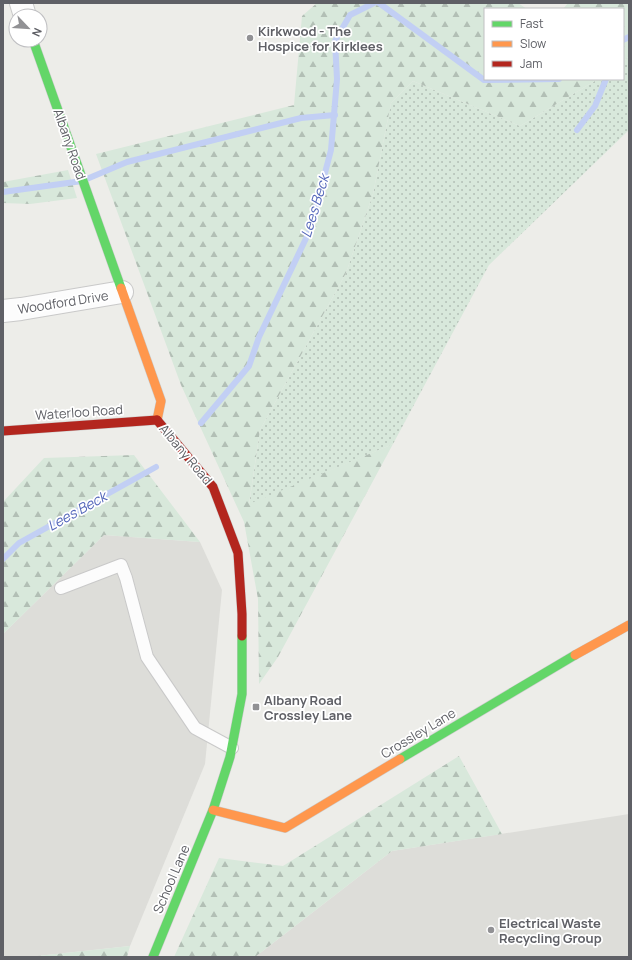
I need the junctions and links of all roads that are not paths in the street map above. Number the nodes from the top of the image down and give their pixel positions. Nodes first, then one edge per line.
1 (36, 48) edge
2 (122, 292) junction
3 (3, 311) edge
4 (158, 420) junction
5 (3, 431) edge
6 (61, 588) dead end
7 (629, 625) edge
8 (232, 748) junction
9 (213, 810) junction
10 (153, 957) edge

1 - 2 street, Albany Road
2 - 3 street, Woodford Drive
2 - 4 street, Albany Road
4 - 5 street, Waterloo Road
4 - 8 street, Albany Road
6 - 8 lane
7 - 9 street, Crossley Lane
8 - 9 street, Albany Road
9 - 10 street, School Lane

